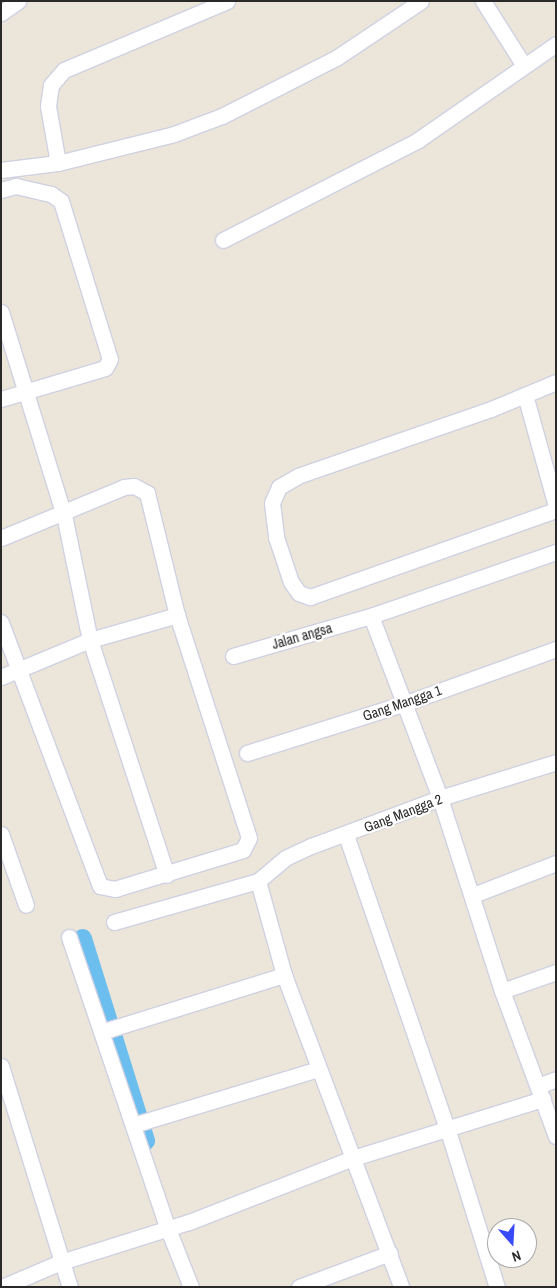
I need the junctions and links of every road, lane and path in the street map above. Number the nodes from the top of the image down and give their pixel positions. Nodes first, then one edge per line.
1 (18, 1) edge
2 (226, 1) edge
3 (421, 1) edge
4 (483, 1) edge
5 (1, 13) edge
6 (556, 44) edge
7 (523, 64) junction
8 (58, 163) junction
9 (1, 170) edge
10 (1, 190) edge
11 (223, 240) dead end
12 (1, 312) edge
13 (556, 382) edge
14 (25, 392) junction
15 (525, 395) junction
16 (1, 399) edge
17 (556, 506) edge
18 (556, 510) edge
19 (64, 515) junction
20 (1, 538) edge
21 (556, 552) edge
22 (177, 615) junction
23 (372, 616) junction
24 (1, 622) edge
25 (90, 640) junction
26 (556, 649) edge
27 (233, 656) dead end
28 (17, 670) junction
29 (1, 678) edge
30 (406, 703) junction
31 (246, 753) dead end
32 (556, 762) edge
33 (440, 798) junction
34 (1, 834) edge
35 (346, 835) junction
36 (556, 863) edge
37 (167, 875) junction
38 (258, 881) junction
39 (472, 895) junction
40 (26, 905) dead end
41 (114, 922) dead end
42 (70, 937) dead end
43 (556, 972) edge
44 (284, 975) junction
45 (502, 991) junction
46 (105, 1030) junction
47 (1, 1066) edge
48 (319, 1069) junction
49 (556, 1079) edge
50 (540, 1092) junction
51 (8, 1107) edge
52 (136, 1124) junction
53 (448, 1130) junction
54 (556, 1136) edge
55 (353, 1158) junction
56 (170, 1228) junction
57 (390, 1254) junction
58 (61, 1262) junction
59 (2, 1287) edge
60 (70, 1287) edge
61 (191, 1287) edge
62 (299, 1287) edge
63 (401, 1287) edge
64 (497, 1287) edge

1 - 5 street
2 - 8 street
3 - 8 street
4 - 7 street
6 - 7 street
7 - 11 street
8 - 9 street
10 - 14 street
12 - 14 street
13 - 15 street
14 - 16 street
14 - 19 street
15 - 17 street
15 - 18 street
19 - 20 street
19 - 22 street
19 - 25 street
21 - 23 street, Jalan angsa
22 - 25 street
22 - 37 street
23 - 27 street, Jalan angsa
23 - 30 street
24 - 28 street
25 - 28 street
25 - 37 street
26 - 30 street, Gang Mangga 1
28 - 29 street
28 - 37 street
30 - 31 street, Gang Mangga 1
30 - 33 street
32 - 33 street, Gang Mangga 2
33 - 35 street, Gang Mangga 2
33 - 39 street
34 - 40 street
35 - 38 street, Gang Mangga 2
35 - 53 street
36 - 39 street
38 - 41 street
38 - 44 street
39 - 45 street
42 - 46 street
43 - 45 street
44 - 46 street
44 - 48 street
45 - 50 street
46 - 52 street
47 - 51 street
48 - 52 street
48 - 55 street
49 - 50 street
50 - 53 street
50 - 54 street
51 - 58 street
52 - 56 street
53 - 55 street
53 - 64 street
55 - 56 street
55 - 57 street
56 - 58 street
56 - 61 street
57 - 62 street
57 - 63 street
58 - 59 street
58 - 60 street

